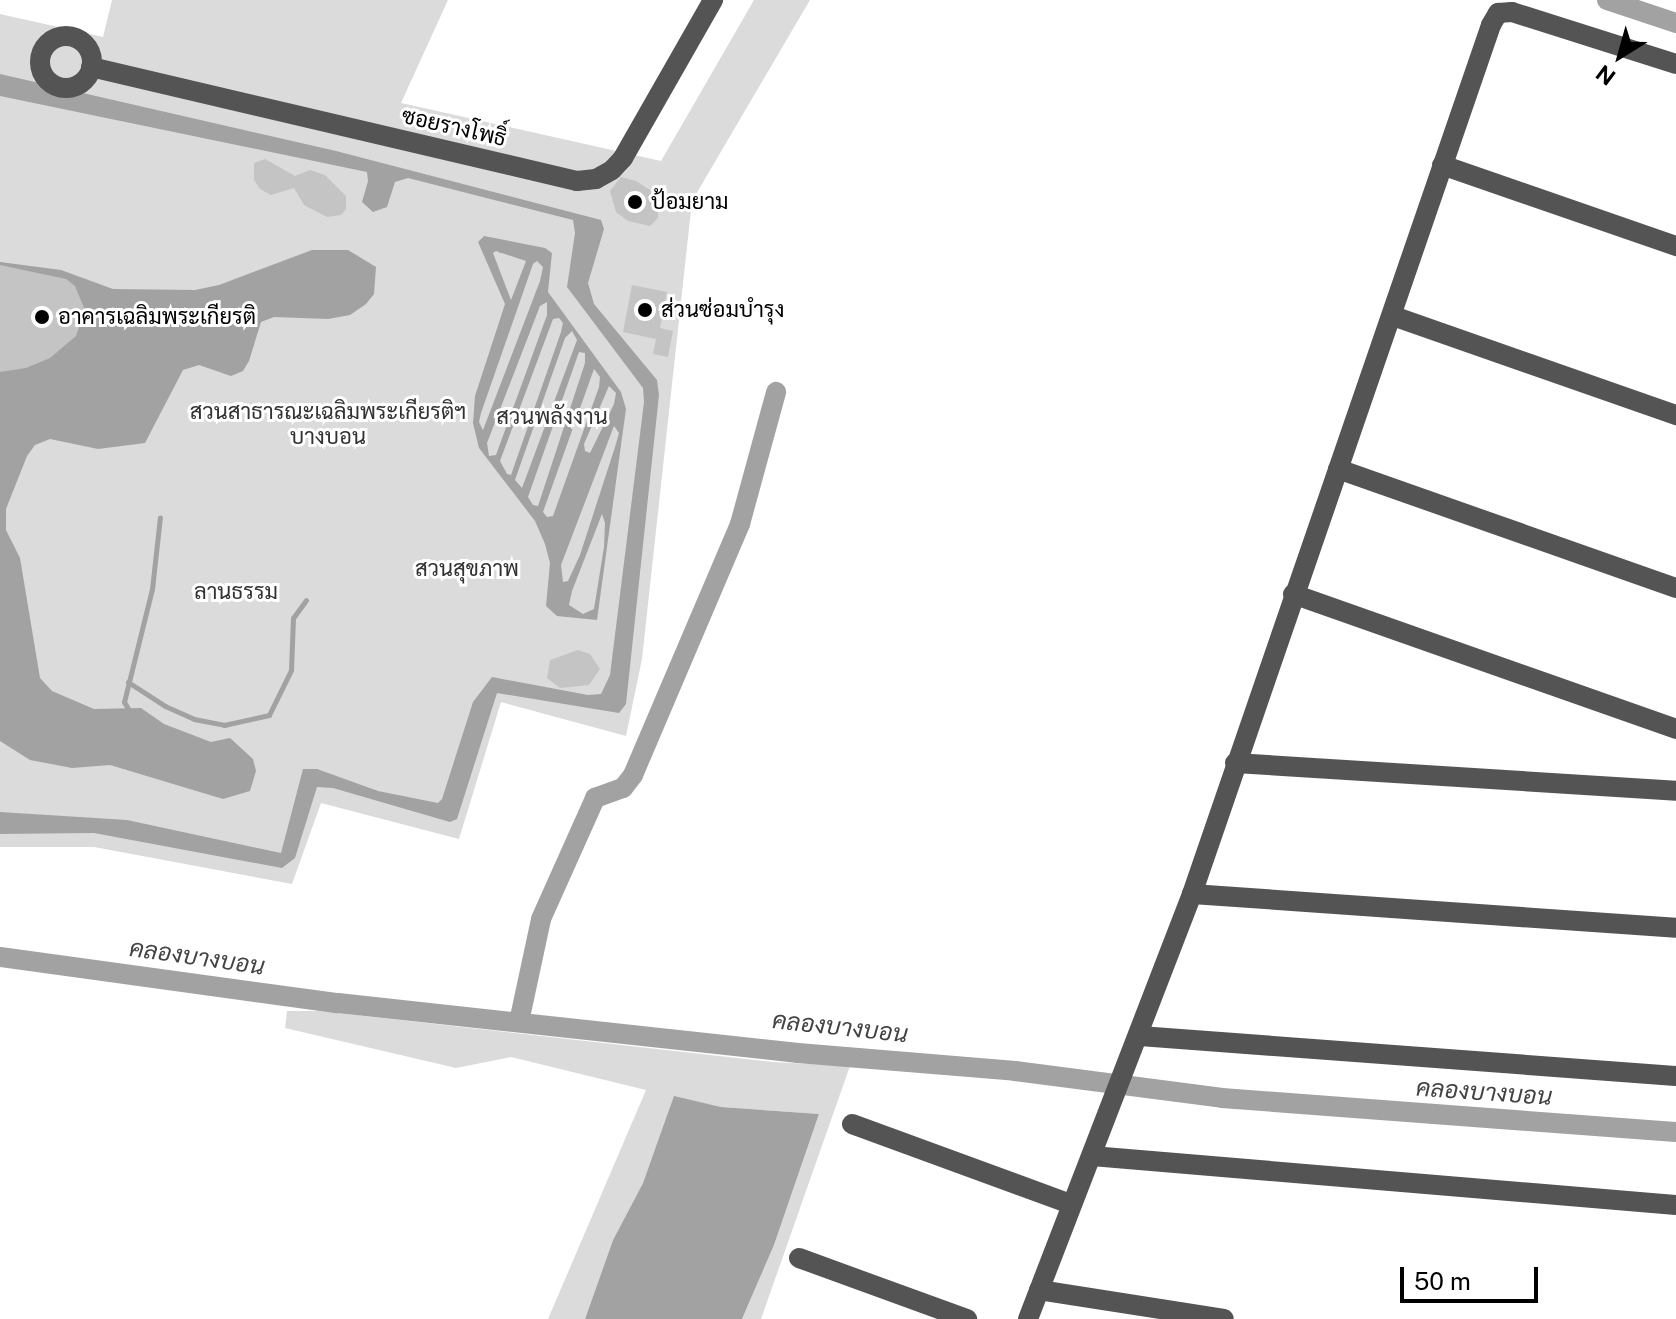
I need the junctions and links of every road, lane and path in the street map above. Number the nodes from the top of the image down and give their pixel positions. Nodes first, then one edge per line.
1 (713, 0) edge
2 (1676, 64) edge
3 (91, 67) dead end
4 (1442, 165) junction
5 (1676, 246) edge
6 (1393, 316) junction
7 (1676, 415) edge
8 (1338, 469) junction
9 (1676, 588) edge
10 (1293, 594) junction
11 (1676, 729) edge
12 (1235, 763) junction
13 (1676, 791) edge
14 (1192, 894) junction
15 (1676, 928) edge
16 (1136, 1045) junction
17 (1676, 1076) edge
18 (852, 1124) dead end
19 (1092, 1156) junction
20 (1071, 1204) junction
21 (1676, 1205) edge
22 (799, 1258) dead end
23 (1039, 1290) junction
24 (967, 1319) edge
25 (1028, 1319) edge
26 (1224, 1319) edge

1 - 3 street, ซอยรางโพธิ์
2 - 4 street
4 - 5 street
4 - 6 street
6 - 7 street
6 - 8 street
8 - 9 street
8 - 10 street
10 - 11 street
10 - 12 street
12 - 13 street
12 - 14 street
14 - 15 street
14 - 16 street
16 - 17 street
16 - 19 street
18 - 20 street
19 - 20 street
19 - 21 street
20 - 23 street
22 - 24 street
23 - 25 street
23 - 26 street

